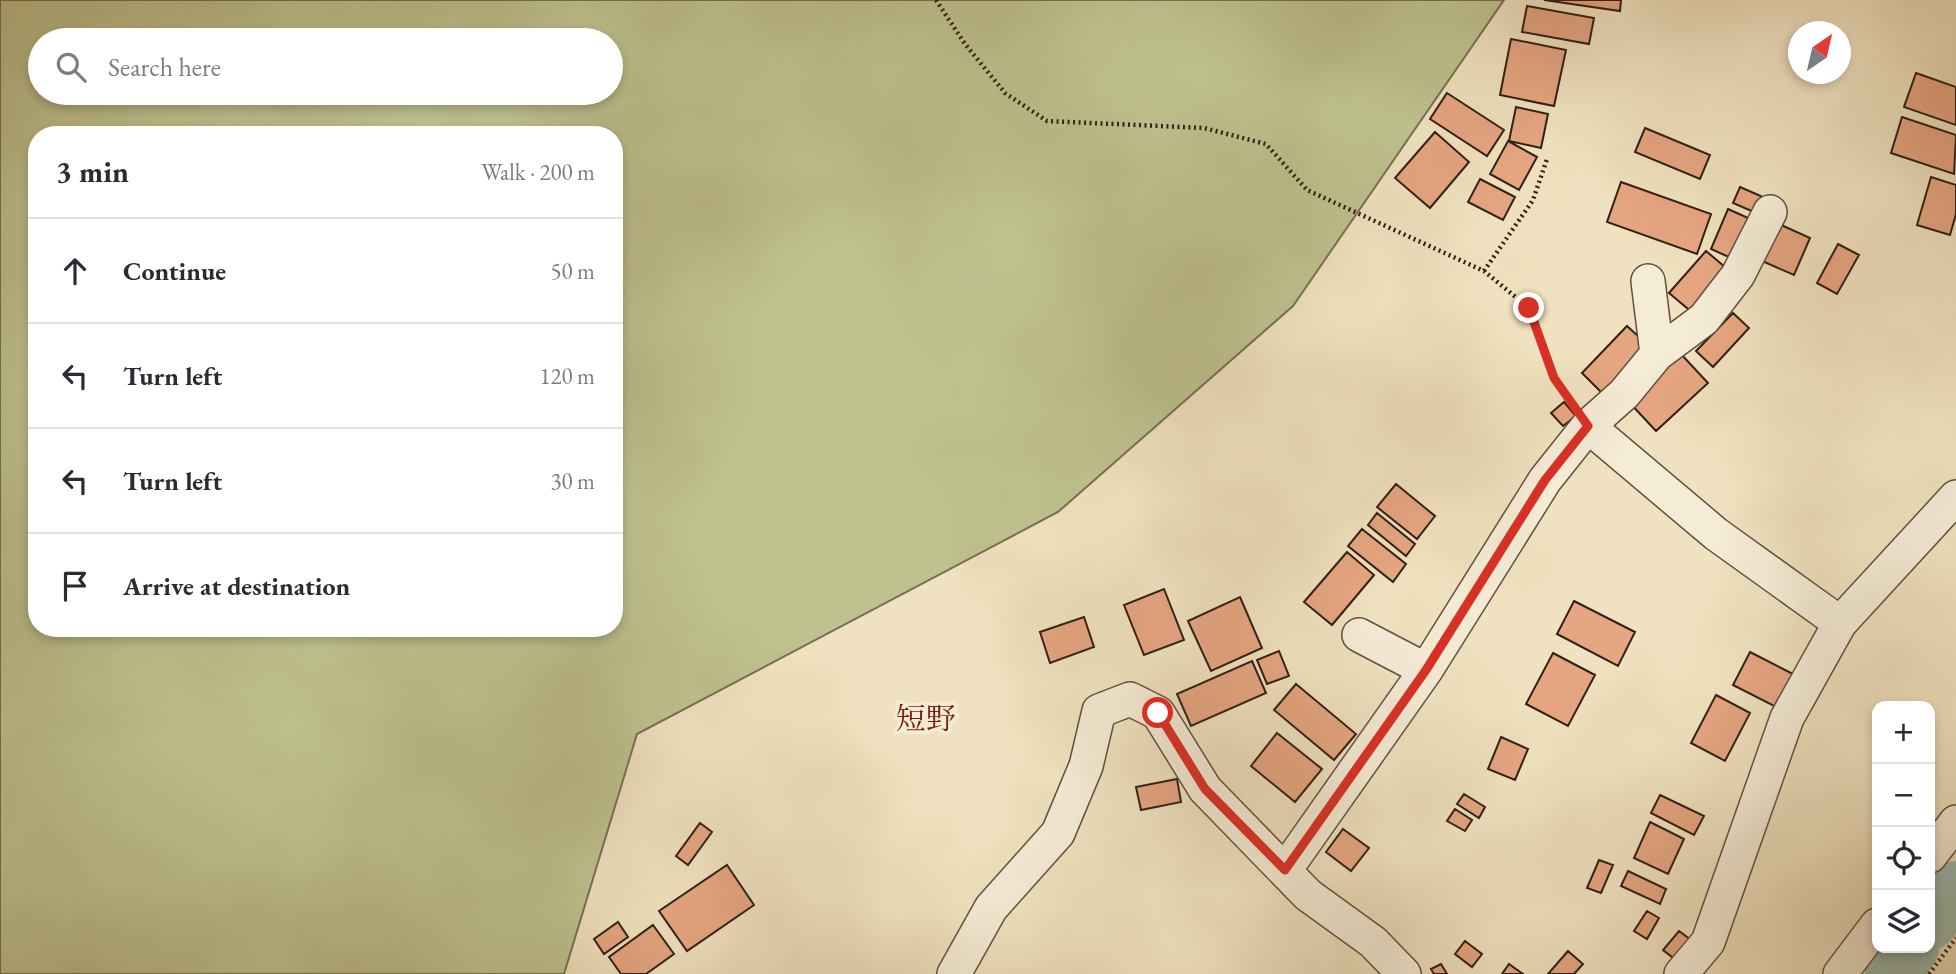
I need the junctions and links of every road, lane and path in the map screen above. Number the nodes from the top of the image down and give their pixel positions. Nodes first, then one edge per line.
1 (936, 0) edge
2 (1546, 159) dead end
3 (1770, 212) dead end
4 (1484, 271) junction
5 (1648, 281) dead end
6 (1657, 354) junction
7 (1588, 426) junction
8 (1956, 497) edge
9 (1840, 623) junction
10 (1359, 635) dead end
11 (1426, 670) junction
12 (1956, 822) edge
13 (1935, 849) edge
14 (1285, 870) junction
15 (1872, 932) edge
16 (1956, 938) edge
17 (954, 974) edge
18 (1404, 974) edge
19 (1681, 974) edge
20 (1840, 974) edge
21 (1929, 974) edge

1 - 4 path
2 - 4 path
3 - 6 street
4 - 7 path
5 - 6 street
6 - 7 street
7 - 9 street
7 - 11 street
8 - 9 street
9 - 19 street
10 - 11 street
11 - 14 street
12 - 13 street
14 - 17 street
14 - 18 street
15 - 20 street
16 - 21 path

